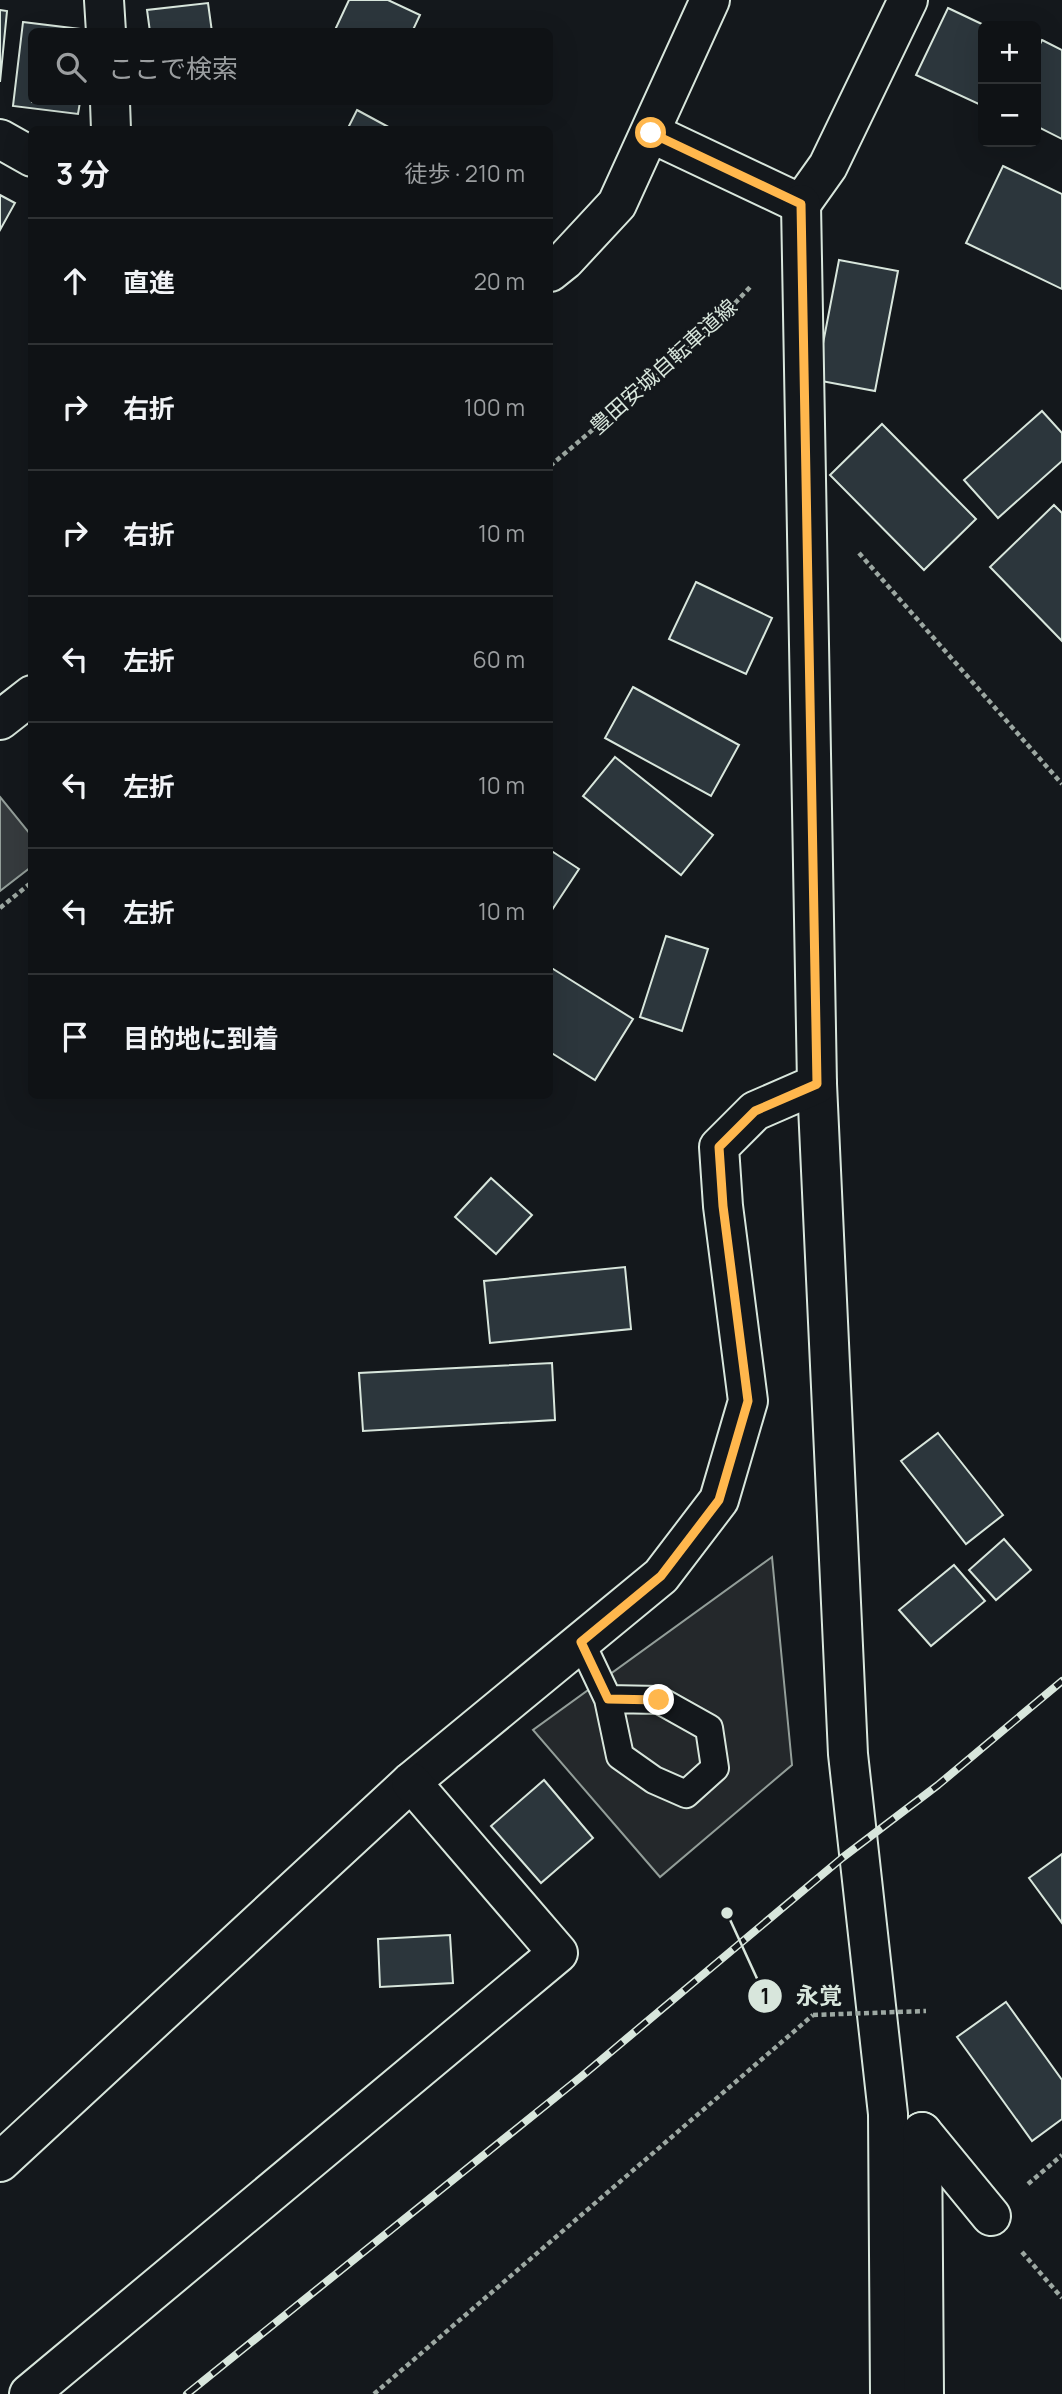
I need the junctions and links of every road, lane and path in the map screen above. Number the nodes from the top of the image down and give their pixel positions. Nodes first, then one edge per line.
1 (104, 0) edge
2 (710, 0) edge
3 (908, 0) edge
4 (106, 28) edge
5 (110, 105) edge
6 (111, 126) edge
7 (651, 133) junction
8 (0, 139) edge
9 (28, 155) edge
10 (801, 204) junction
11 (553, 270) edge
12 (761, 275) dead end
13 (553, 463) edge
14 (807, 495) junction
15 (28, 698) edge
16 (0, 720) edge
17 (1062, 784) edge
18 (28, 886) edge
19 (0, 908) edge
20 (817, 1084) junction
21 (581, 1642) junction
22 (608, 1699) dead end
23 (411, 1782) junction
24 (926, 2011) dead end
25 (0, 2162) edge
26 (991, 2216) joint
27 (1062, 2298) edge
28 (29, 2394) edge
29 (374, 2394) edge
30 (890, 2394) edge
31 (924, 2394) edge

1 - 4 street
2 - 7 street
3 - 10 street
5 - 6 street
7 - 10 street
7 - 11 street
8 - 9 street
10 - 14 street
12 - 13 path, 豊田安城自転車道線
14 - 17 path
14 - 20 street
15 - 16 street
18 - 19 path
20 - 21 street
20 - 30 street
21 - 22 lane
21 - 23 street
23 - 25 street
23 - 28 street
24 - 29 path, bridge
26 - 27 path
26 - 31 street

